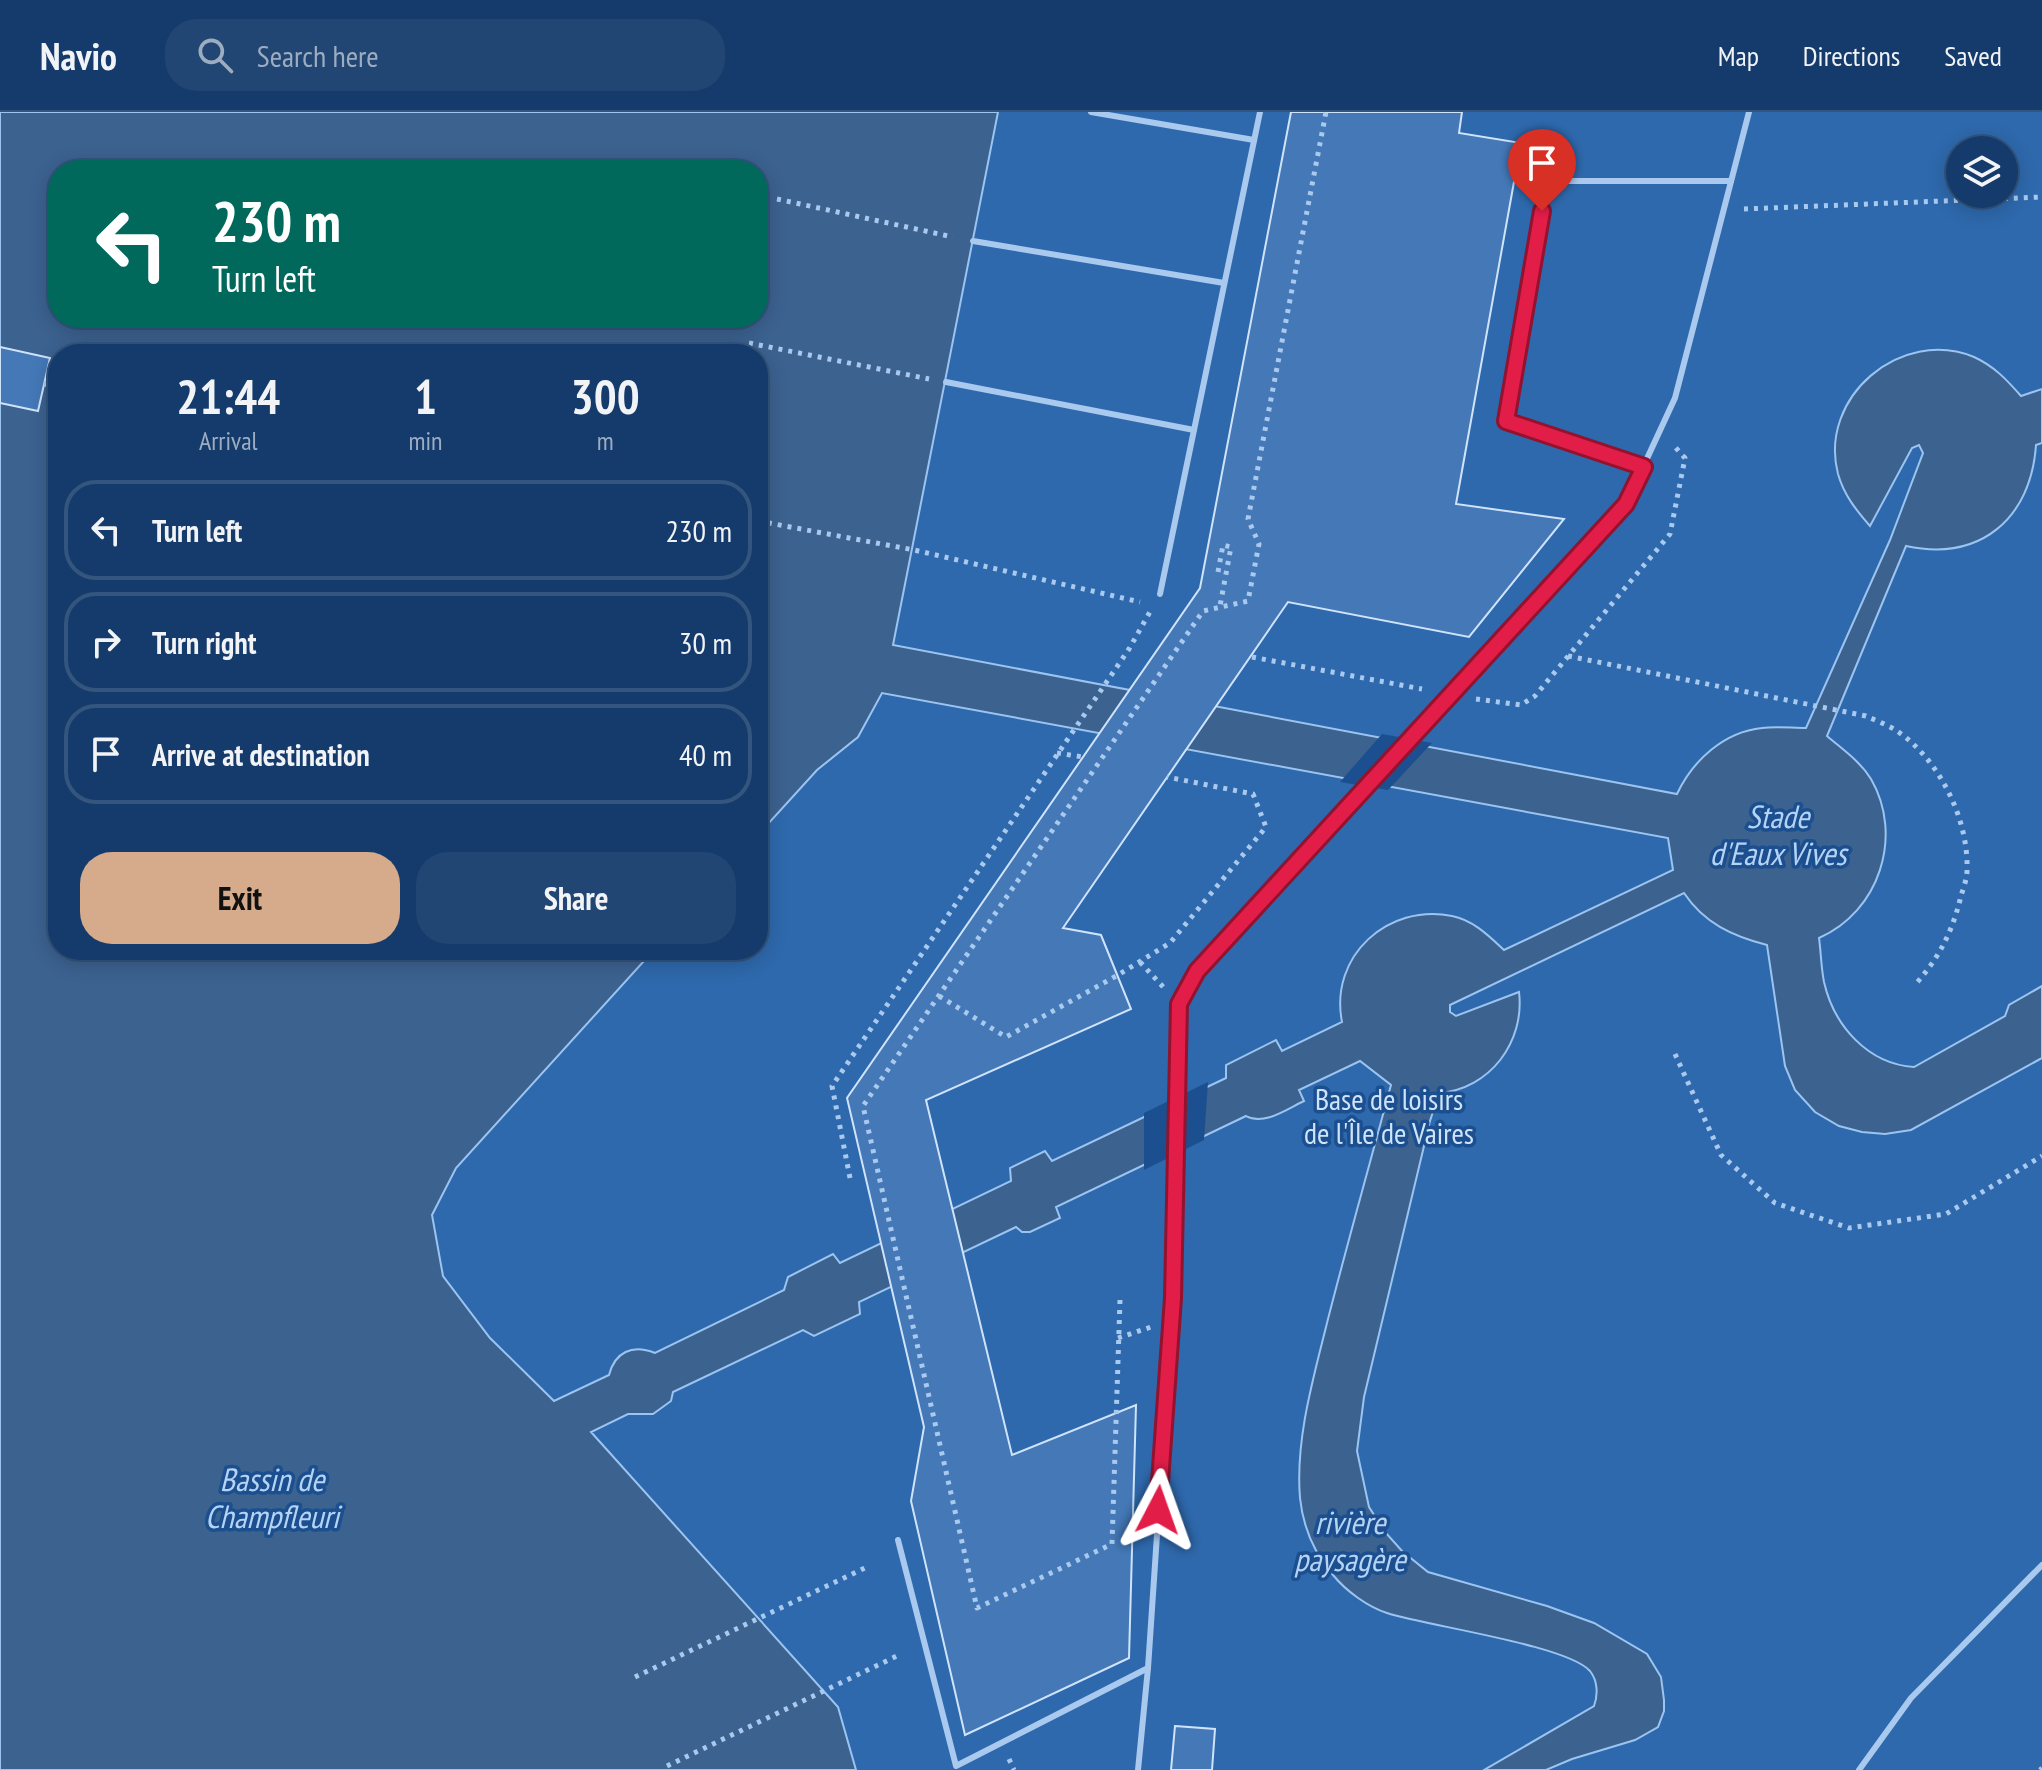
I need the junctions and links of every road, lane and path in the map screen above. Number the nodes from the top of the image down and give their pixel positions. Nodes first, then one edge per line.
1 (1091, 112) edge
2 (1260, 112) edge
3 (1326, 112) edge
4 (1749, 112) edge
5 (1254, 140) junction
6 (1731, 181) junction
7 (2042, 197) edge
8 (777, 199) dead end
9 (1723, 210) junction
10 (973, 241) joint
11 (1224, 283) junction
12 (749, 343) dead end
13 (754, 344) edge
14 (768, 347) edge
15 (946, 382) joint
16 (44, 384) dead end
17 (48, 385) edge
18 (1194, 430) junction
19 (1660, 431) junction
20 (1644, 467) junction
21 (768, 523) edge
22 (1218, 572) dead end
23 (1160, 594) dead end
24 (1220, 606) junction
25 (1568, 656) junction
26 (1252, 657) dead end
27 (1422, 689) dead end
28 (1475, 698) dead end
29 (1057, 753) junction
30 (1083, 757) dead end
31 (1167, 777) dead end
32 (1140, 962) junction
33 (1914, 986) dead end
34 (939, 996) junction
35 (1179, 1004) junction
36 (1675, 1054) dead end
37 (2042, 1156) edge
38 (850, 1178) dead end
39 (1120, 1300) dead end
40 (1171, 1320) junction
41 (1118, 1338) junction
42 (898, 1540) dead end
43 (2042, 1565) edge
44 (869, 1566) dead end
45 (901, 1654) dead end
46 (1148, 1668) junction
47 (635, 1677) dead end
48 (667, 1766) dead end
49 (1138, 1770) edge
50 (1859, 1770) edge

1 - 5 lane
2 - 5 lane
3 - 24 path
4 - 6 lane
5 - 11 lane
6 - 9 lane
6 - 20 lane
7 - 9 path
8 - 10 path
9 - 19 lane
10 - 11 lane
11 - 18 lane
12 - 13 path
14 - 15 path
15 - 18 lane
16 - 17 path
18 - 23 lane
19 - 20 lane
19 - 25 path
20 - 35 lane, bridge
21 - 29 path
22 - 24 path
24 - 34 path
25 - 28 path
25 - 33 path
26 - 27 path
29 - 30 path
29 - 38 path
31 - 32 path
32 - 34 path
32 - 35 path
34 - 41 path
35 - 40 lane, bridge
36 - 37 path
39 - 41 path
40 - 41 path
40 - 46 lane
42 - 46 lane
43 - 50 lane
44 - 47 path
45 - 48 path
46 - 49 lane

